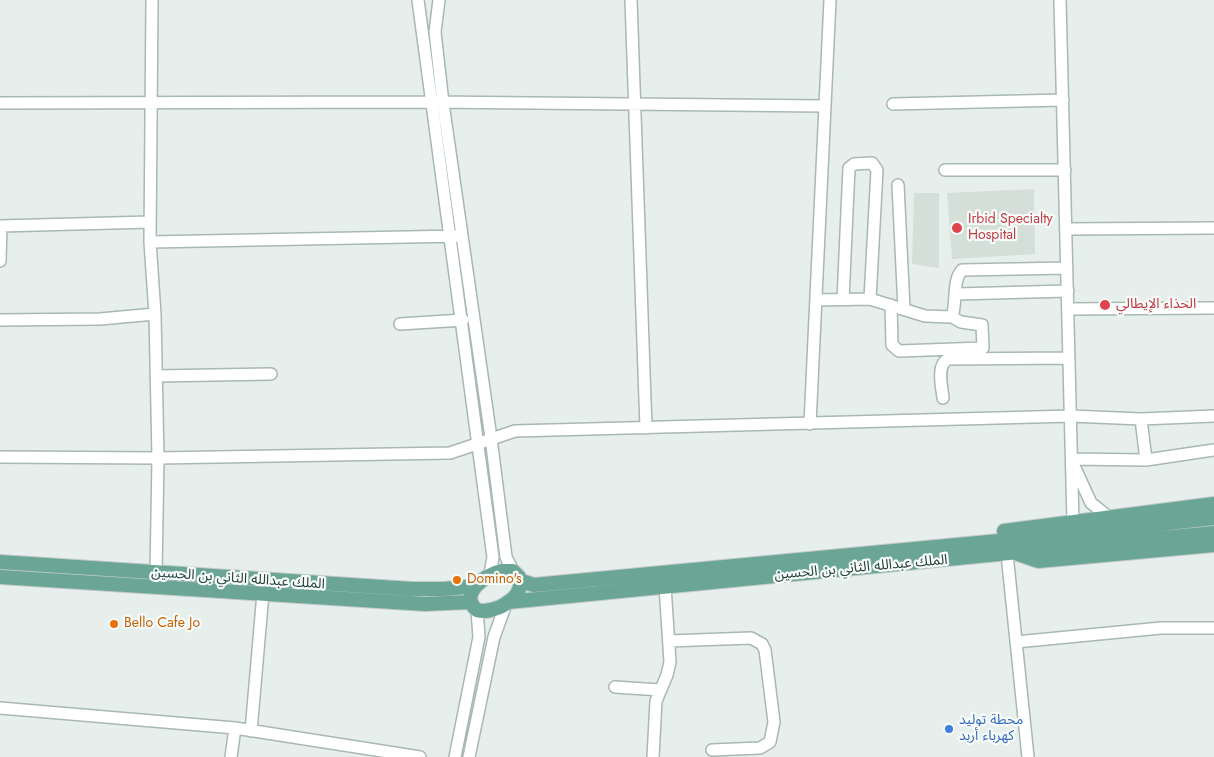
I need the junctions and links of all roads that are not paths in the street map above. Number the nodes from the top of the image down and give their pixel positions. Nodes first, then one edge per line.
1 (152, 0) edge
2 (418, 0) edge
3 (438, 0) edge
4 (631, 0) edge
5 (830, 0) edge
6 (1060, 0) edge
7 (1063, 100) junction
8 (0, 103) edge
9 (438, 103) junction
10 (893, 104) dead end
11 (151, 105) junction
12 (635, 106) junction
13 (824, 106) junction
14 (945, 170) dead end
15 (1065, 170) junction
16 (898, 185) dead end
17 (150, 222) junction
18 (1, 226) edge
19 (1214, 228) edge
20 (1067, 229) junction
21 (456, 236) junction
22 (150, 242) junction
23 (0, 261) edge
24 (1068, 268) junction
25 (1068, 291) junction
26 (956, 294) junction
27 (843, 299) junction
28 (870, 299) junction
29 (816, 300) junction
30 (891, 304) junction
31 (1068, 308) junction
32 (1214, 308) edge
33 (904, 309) junction
34 (154, 314) junction
35 (952, 317) junction
36 (0, 320) edge
37 (463, 320) junction
38 (400, 324) dead end
39 (1069, 358) junction
40 (271, 374) dead end
41 (156, 376) junction
42 (943, 398) dead end
43 (1071, 416) junction
44 (1214, 416) edge
45 (1141, 419) junction
46 (810, 424) junction
47 (646, 428) junction
48 (491, 438) junction
49 (479, 442) junction
50 (1214, 450) edge
51 (0, 457) edge
52 (158, 458) junction
53 (1072, 459) junction
54 (1146, 460) junction
55 (1214, 504) edge
56 (1110, 518) junction
57 (1214, 518) edge
58 (1073, 522) junction
59 (1214, 534) edge
60 (985, 541) junction
61 (1214, 545) edge
62 (1011, 554) junction
63 (0, 562) edge
64 (156, 574) junction
65 (490, 574) junction
66 (517, 576) junction
67 (0, 577) edge
68 (476, 586) junction
69 (665, 586) junction
70 (263, 593) junction
71 (507, 603) junction
72 (473, 606) junction
73 (1214, 628) edge
74 (669, 641) junction
75 (1016, 642) junction
76 (615, 687) dead end
77 (660, 690) junction
78 (0, 708) edge
79 (235, 728) junction
80 (251, 731) junction
81 (712, 750) dead end
82 (231, 757) edge
83 (420, 757) edge
84 (455, 757) edge
85 (469, 757) edge
86 (653, 757) edge
87 (1028, 757) edge

1 - 11 street
2 - 9 street
3 - 9 street
4 - 12 street
5 - 13 street
6 - 7 street
7 - 10 street
7 - 15 street
8 - 11 street
9 - 11 street
9 - 12 street
9 - 21 street
11 - 17 street
12 - 13 street
12 - 47 street
13 - 29 street
14 - 15 street
15 - 20 street
16 - 33 street
17 - 18 street
17 - 22 street
18 - 23 street
19 - 20 street
20 - 24 street
21 - 22 street
21 - 37 street
21 - 48 street
22 - 34 street
24 - 25 street
24 - 26 street
25 - 26 street
25 - 31 street
26 - 35 street
27 - 28 street
27 - 28 street
27 - 29 street
28 - 30 street
29 - 46 street
30 - 33 street
30 - 35 street
31 - 32 street
31 - 39 street
33 - 35 street
34 - 36 street
34 - 41 street
37 - 38 street
37 - 49 street
39 - 42 street
39 - 43 street
40 - 41 street
41 - 52 street
43 - 45 street
43 - 46 street
43 - 53 street
44 - 45 street
45 - 54 street
46 - 47 street
47 - 48 street
48 - 49 street
48 - 66 street
49 - 52 street
49 - 65 street
50 - 54 street
51 - 52 street
52 - 64 street
53 - 54 street
53 - 56 street
53 - 58 street
55 - 56 main road
56 - 58 main road
57 - 60 main road, الملك عبدالله الثاني بن الحسين
58 - 60 main road
59 - 62 main road, الملك عبدالله الثاني بن الحسين
60 - 66 main road, الملك عبدالله الثاني بن الحسين
61 - 62 main road
62 - 69 main road, الملك عبدالله الثاني بن الحسين
62 - 75 street
63 - 64 main road, الملك عبدالله الثاني بن الحسين
64 - 68 main road, الملك عبدالله الثاني بن الحسين
65 - 66 main road
65 - 68 main road
66 - 71 main road
67 - 70 main road, الملك عبدالله الثاني بن الحسين
68 - 72 main road
69 - 71 main road, الملك عبدالله الثاني بن الحسين
69 - 74 street
70 - 72 main road, الملك عبدالله الثاني بن الحسين
70 - 80 street
71 - 72 main road
71 - 85 street
72 - 84 street
73 - 75 street
74 - 77 street
74 - 81 street
75 - 87 street
76 - 77 street
77 - 86 street
78 - 79 street
79 - 80 street
79 - 82 street
80 - 83 street

